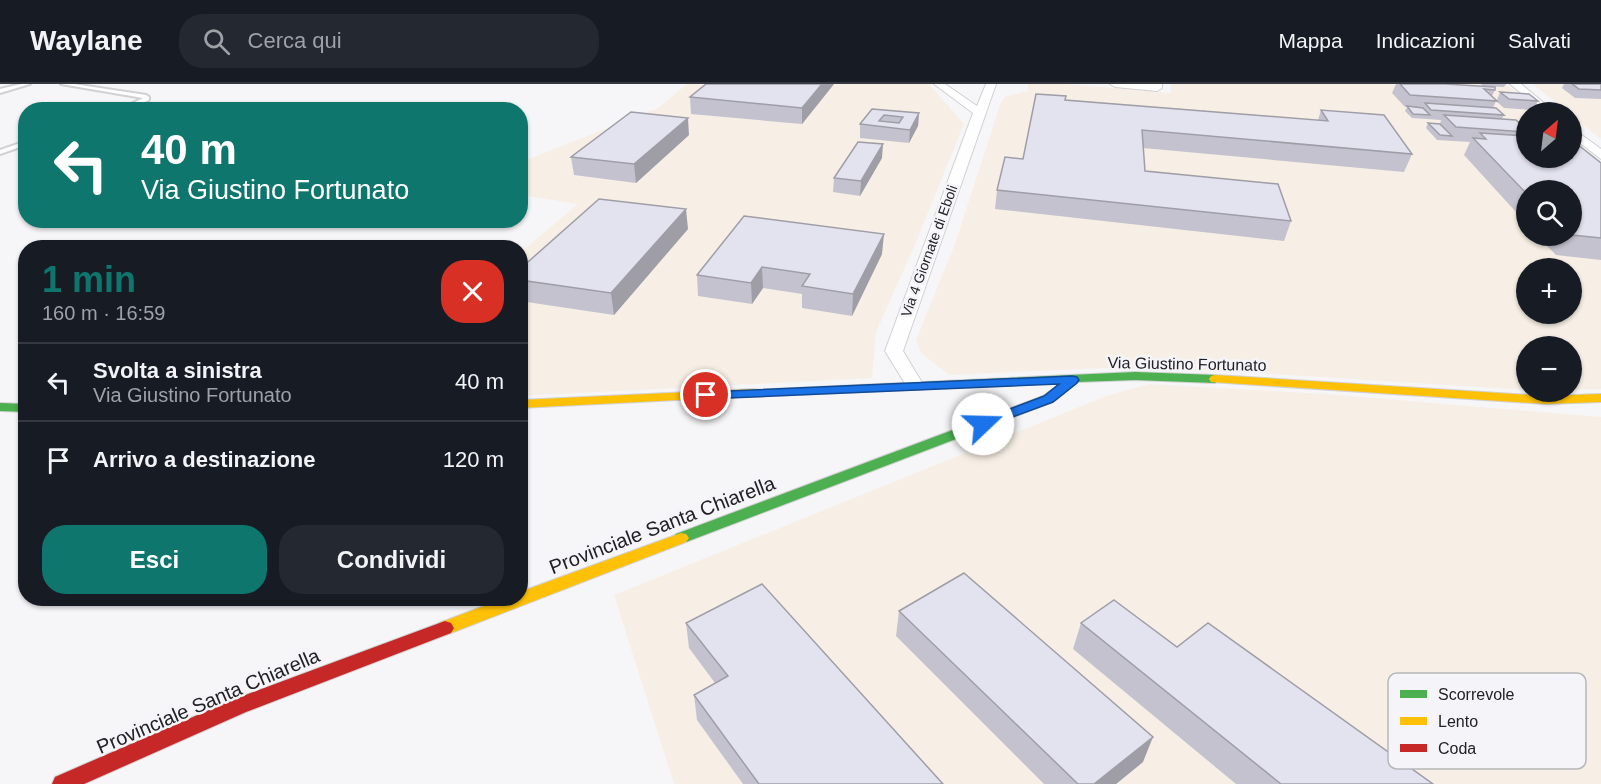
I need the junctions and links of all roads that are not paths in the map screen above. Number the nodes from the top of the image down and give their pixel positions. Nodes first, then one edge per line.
1 (27, 84) edge
2 (64, 84) edge
3 (939, 84) edge
4 (991, 84) edge
5 (1115, 84) edge
6 (1157, 84) edge
7 (1515, 84) edge
8 (0, 91) edge
9 (141, 102) edge
10 (1538, 102) edge
11 (979, 112) junction
12 (1582, 139) edge
13 (18, 146) edge
14 (0, 152) edge
15 (1601, 155) edge
16 (1072, 380) junction
17 (915, 386) junction
18 (1601, 398) edge
19 (528, 404) edge
20 (0, 407) edge
21 (18, 408) edge
22 (528, 596) edge
23 (503, 606) edge
24 (62, 784) edge

1 - 8 lane
2 - 9 lane
3 - 11 street
4 - 11 street, Via 4 Giornate di Eboli
5 - 6 street
7 - 10 street
11 - 17 street, Via 4 Giornate di Eboli
12 - 15 street
13 - 14 lane
16 - 17 street, Via Giustino Fortunato
16 - 18 street, Via Giustino Fortunato
16 - 22 street, Provinciale Santa Chiarella
17 - 19 street, Via Giustino Fortunato
20 - 21 street
23 - 24 street, Provinciale Santa Chiarella

